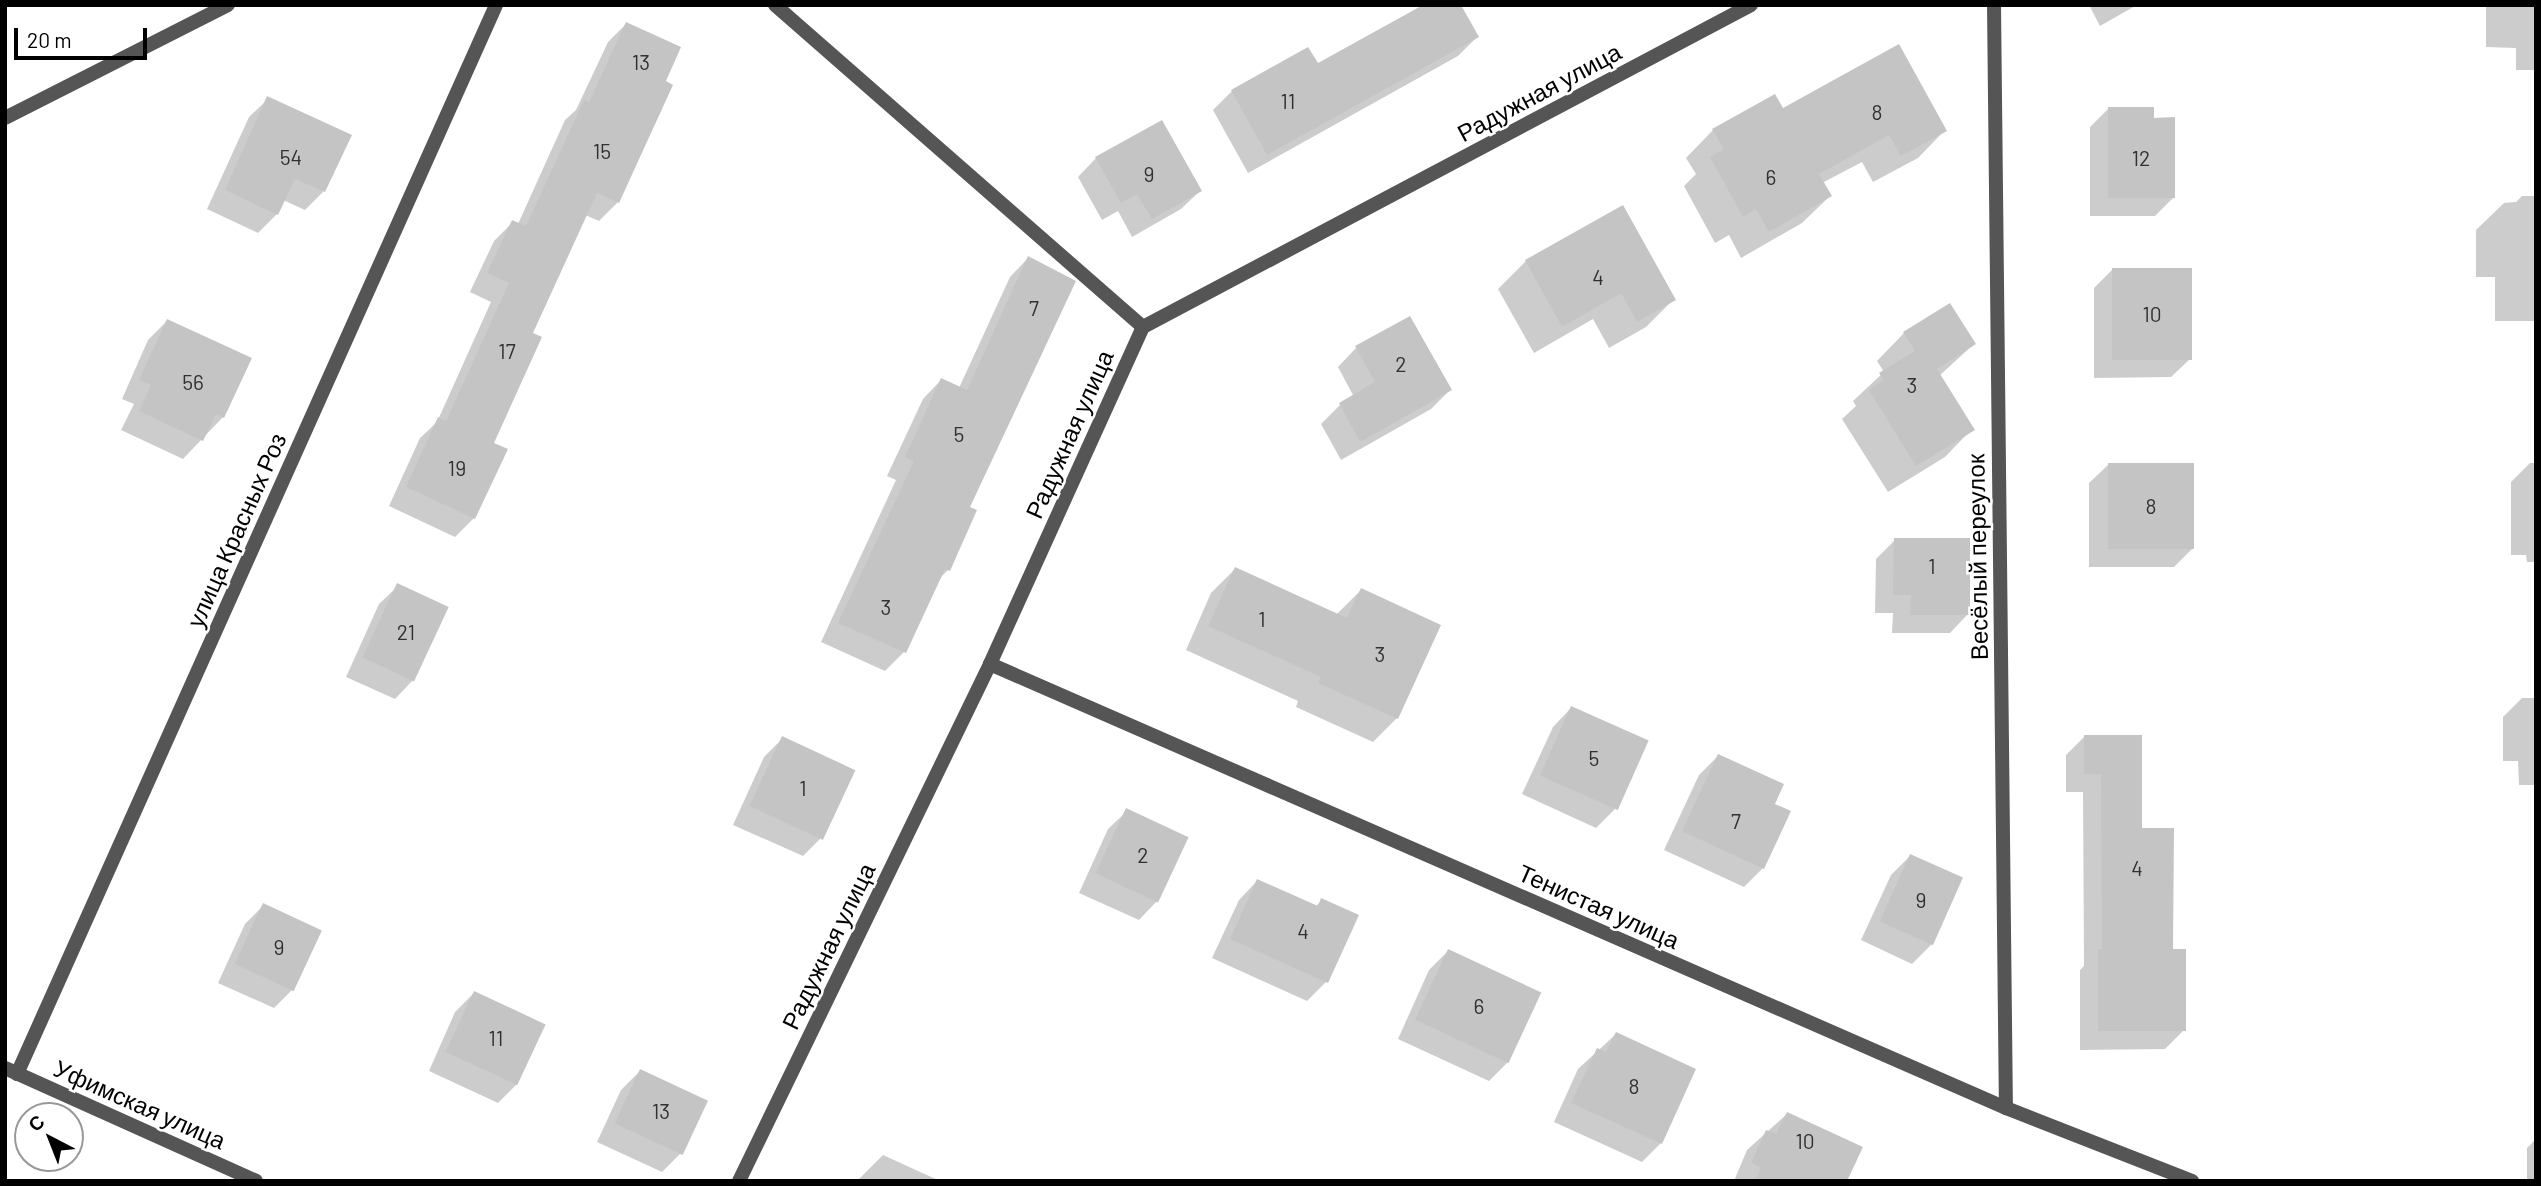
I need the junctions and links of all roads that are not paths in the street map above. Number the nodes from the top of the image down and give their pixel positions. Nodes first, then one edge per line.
1 (229, 5) edge
2 (496, 5) edge
3 (775, 5) edge
4 (1751, 5) edge
5 (1994, 5) edge
6 (5, 118) edge
7 (1143, 327) junction
8 (990, 664) junction
9 (11, 1071) edge
10 (2006, 1108) junction
11 (256, 1181) edge
12 (739, 1181) edge
13 (2192, 1181) edge

1 - 6 street
2 - 9 street, улица Красных Роз
3 - 7 street
4 - 7 street, Радужная улица
5 - 10 street, Весёлый переулок
7 - 8 street, Радужная улица
8 - 10 street, Тенистая улица
8 - 12 street, Радужная улица
9 - 11 street, Уфимская улица
10 - 13 street, Тенистая улица

